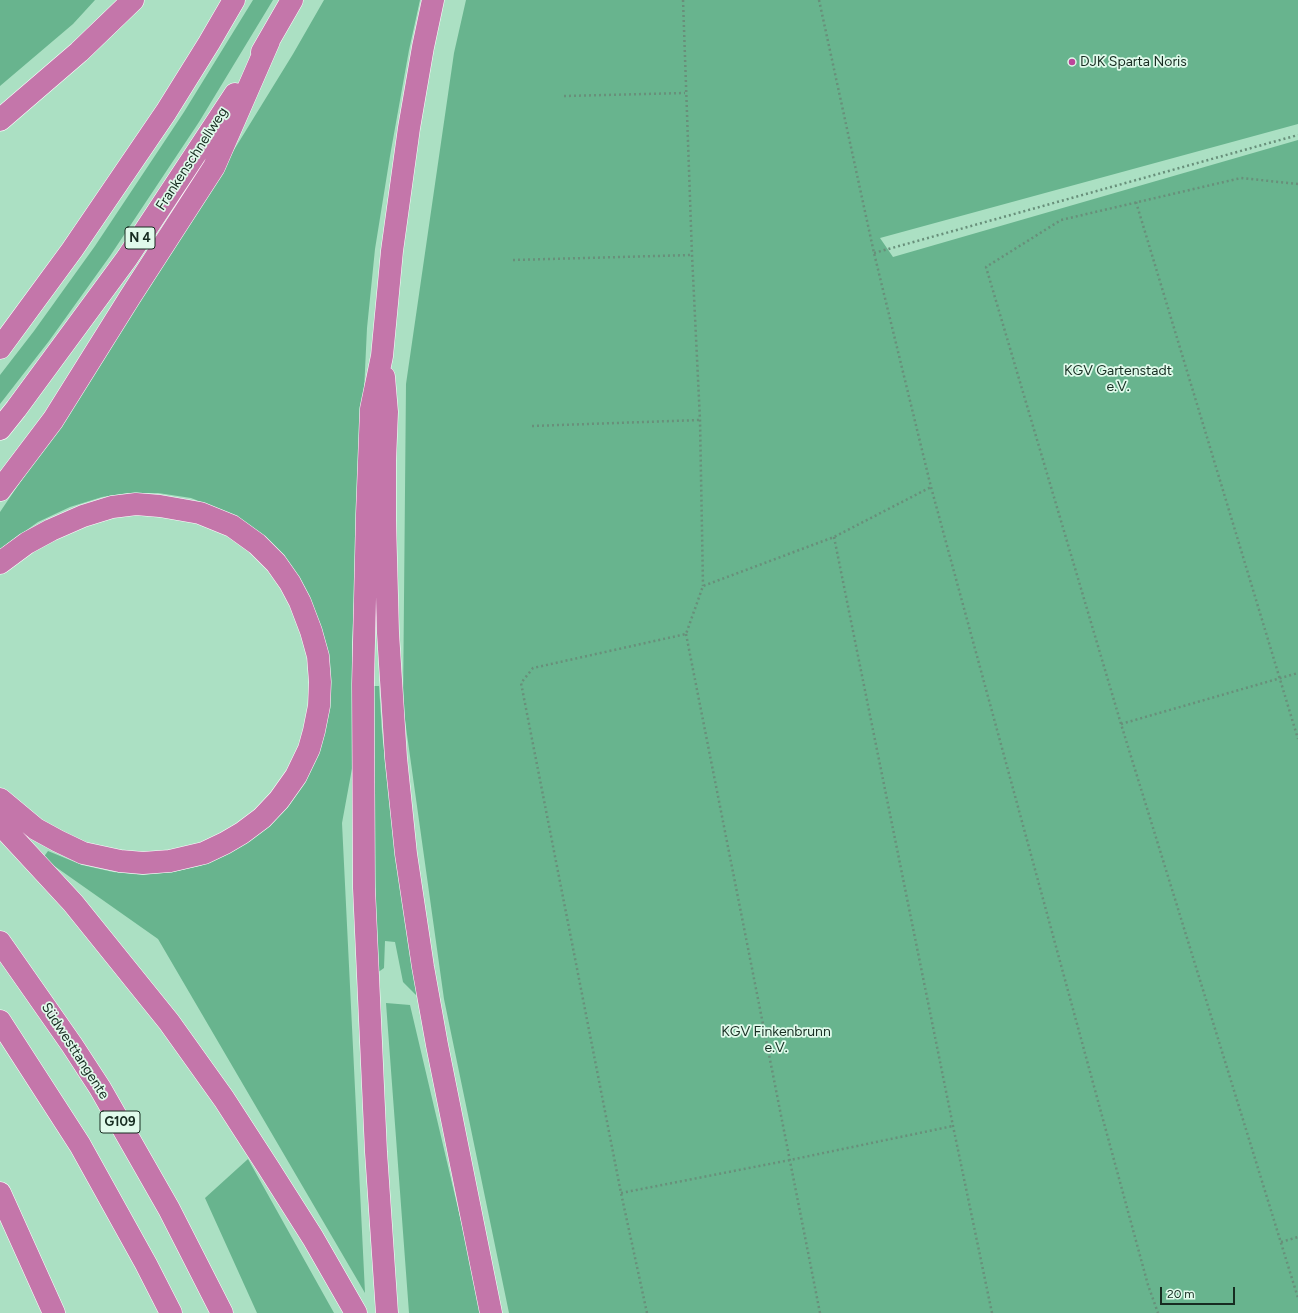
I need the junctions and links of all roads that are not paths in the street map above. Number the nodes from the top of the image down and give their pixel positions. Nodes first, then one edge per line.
1 (134, 0) edge
2 (234, 0) edge
3 (292, 0) edge
4 (433, 0) edge
5 (269, 41) junction
6 (0, 120) edge
7 (0, 348) edge
8 (382, 356) junction
9 (0, 429) edge
10 (0, 490) edge
11 (0, 563) edge
12 (0, 799) edge
13 (0, 824) edge
14 (0, 942) edge
15 (0, 1021) edge
16 (0, 1193) edge
17 (54, 1313) edge
18 (171, 1313) edge
19 (222, 1313) edge
20 (356, 1313) edge
21 (387, 1313) edge
22 (491, 1313) edge

1 - 6 highway
2 - 7 highway
3 - 5 highway, Frankenschnellweg / N 4
4 - 8 highway
5 - 9 highway, Frankenschnellweg / N 4
5 - 10 highway
8 - 21 highway
8 - 22 highway
11 - 12 highway
13 - 20 highway
14 - 19 highway, Südwesttangente / G109
15 - 18 highway
16 - 17 highway

